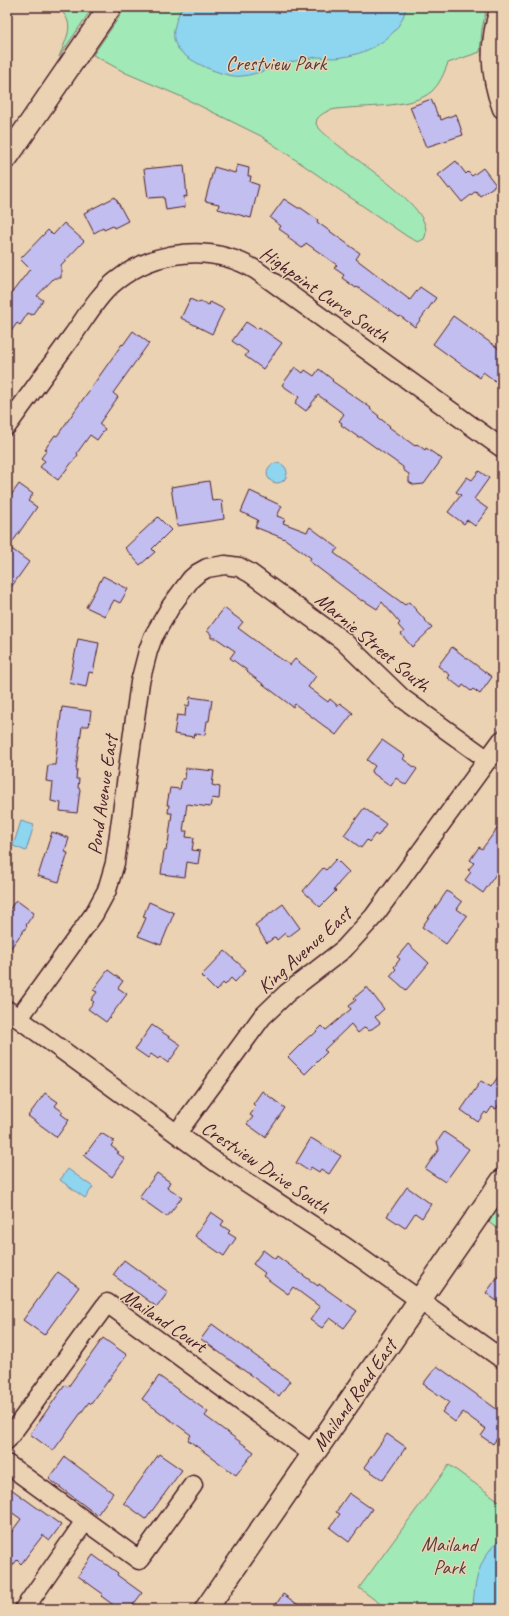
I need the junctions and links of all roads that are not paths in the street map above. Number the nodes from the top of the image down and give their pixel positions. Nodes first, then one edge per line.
1 (110, 7) edge
2 (500, 7) edge
3 (502, 109) edge
4 (7, 157) edge
5 (7, 426) edge
6 (502, 448) edge
7 (204, 569) joint
8 (502, 740) edge
9 (488, 760) junction
10 (13, 1014) edge
11 (177, 1133) junction
12 (502, 1181) edge
13 (420, 1300) junction
14 (502, 1359) edge
15 (7, 1440) edge
16 (313, 1454) junction
17 (7, 1464) edge
18 (193, 1485) dead end
19 (85, 1521) junction
20 (24, 1609) edge
21 (206, 1609) edge

1 - 4 street
2 - 3 street
5 - 6 street, Highpoint Curve South
7 - 9 street, Marnie Street South
7 - 10 street, Pond Avenue East
8 - 9 street, King Avenue East
9 - 11 street, King Avenue East
10 - 11 street, Crestview Drive South
11 - 13 street, Crestview Drive South
12 - 13 street, Mailand Road East
13 - 14 street, Crestview Drive South
13 - 16 street, Mailand Road East
15 - 16 street, Mailand Court
16 - 21 street, Mailand Road East
17 - 19 street
18 - 19 street
19 - 20 street

